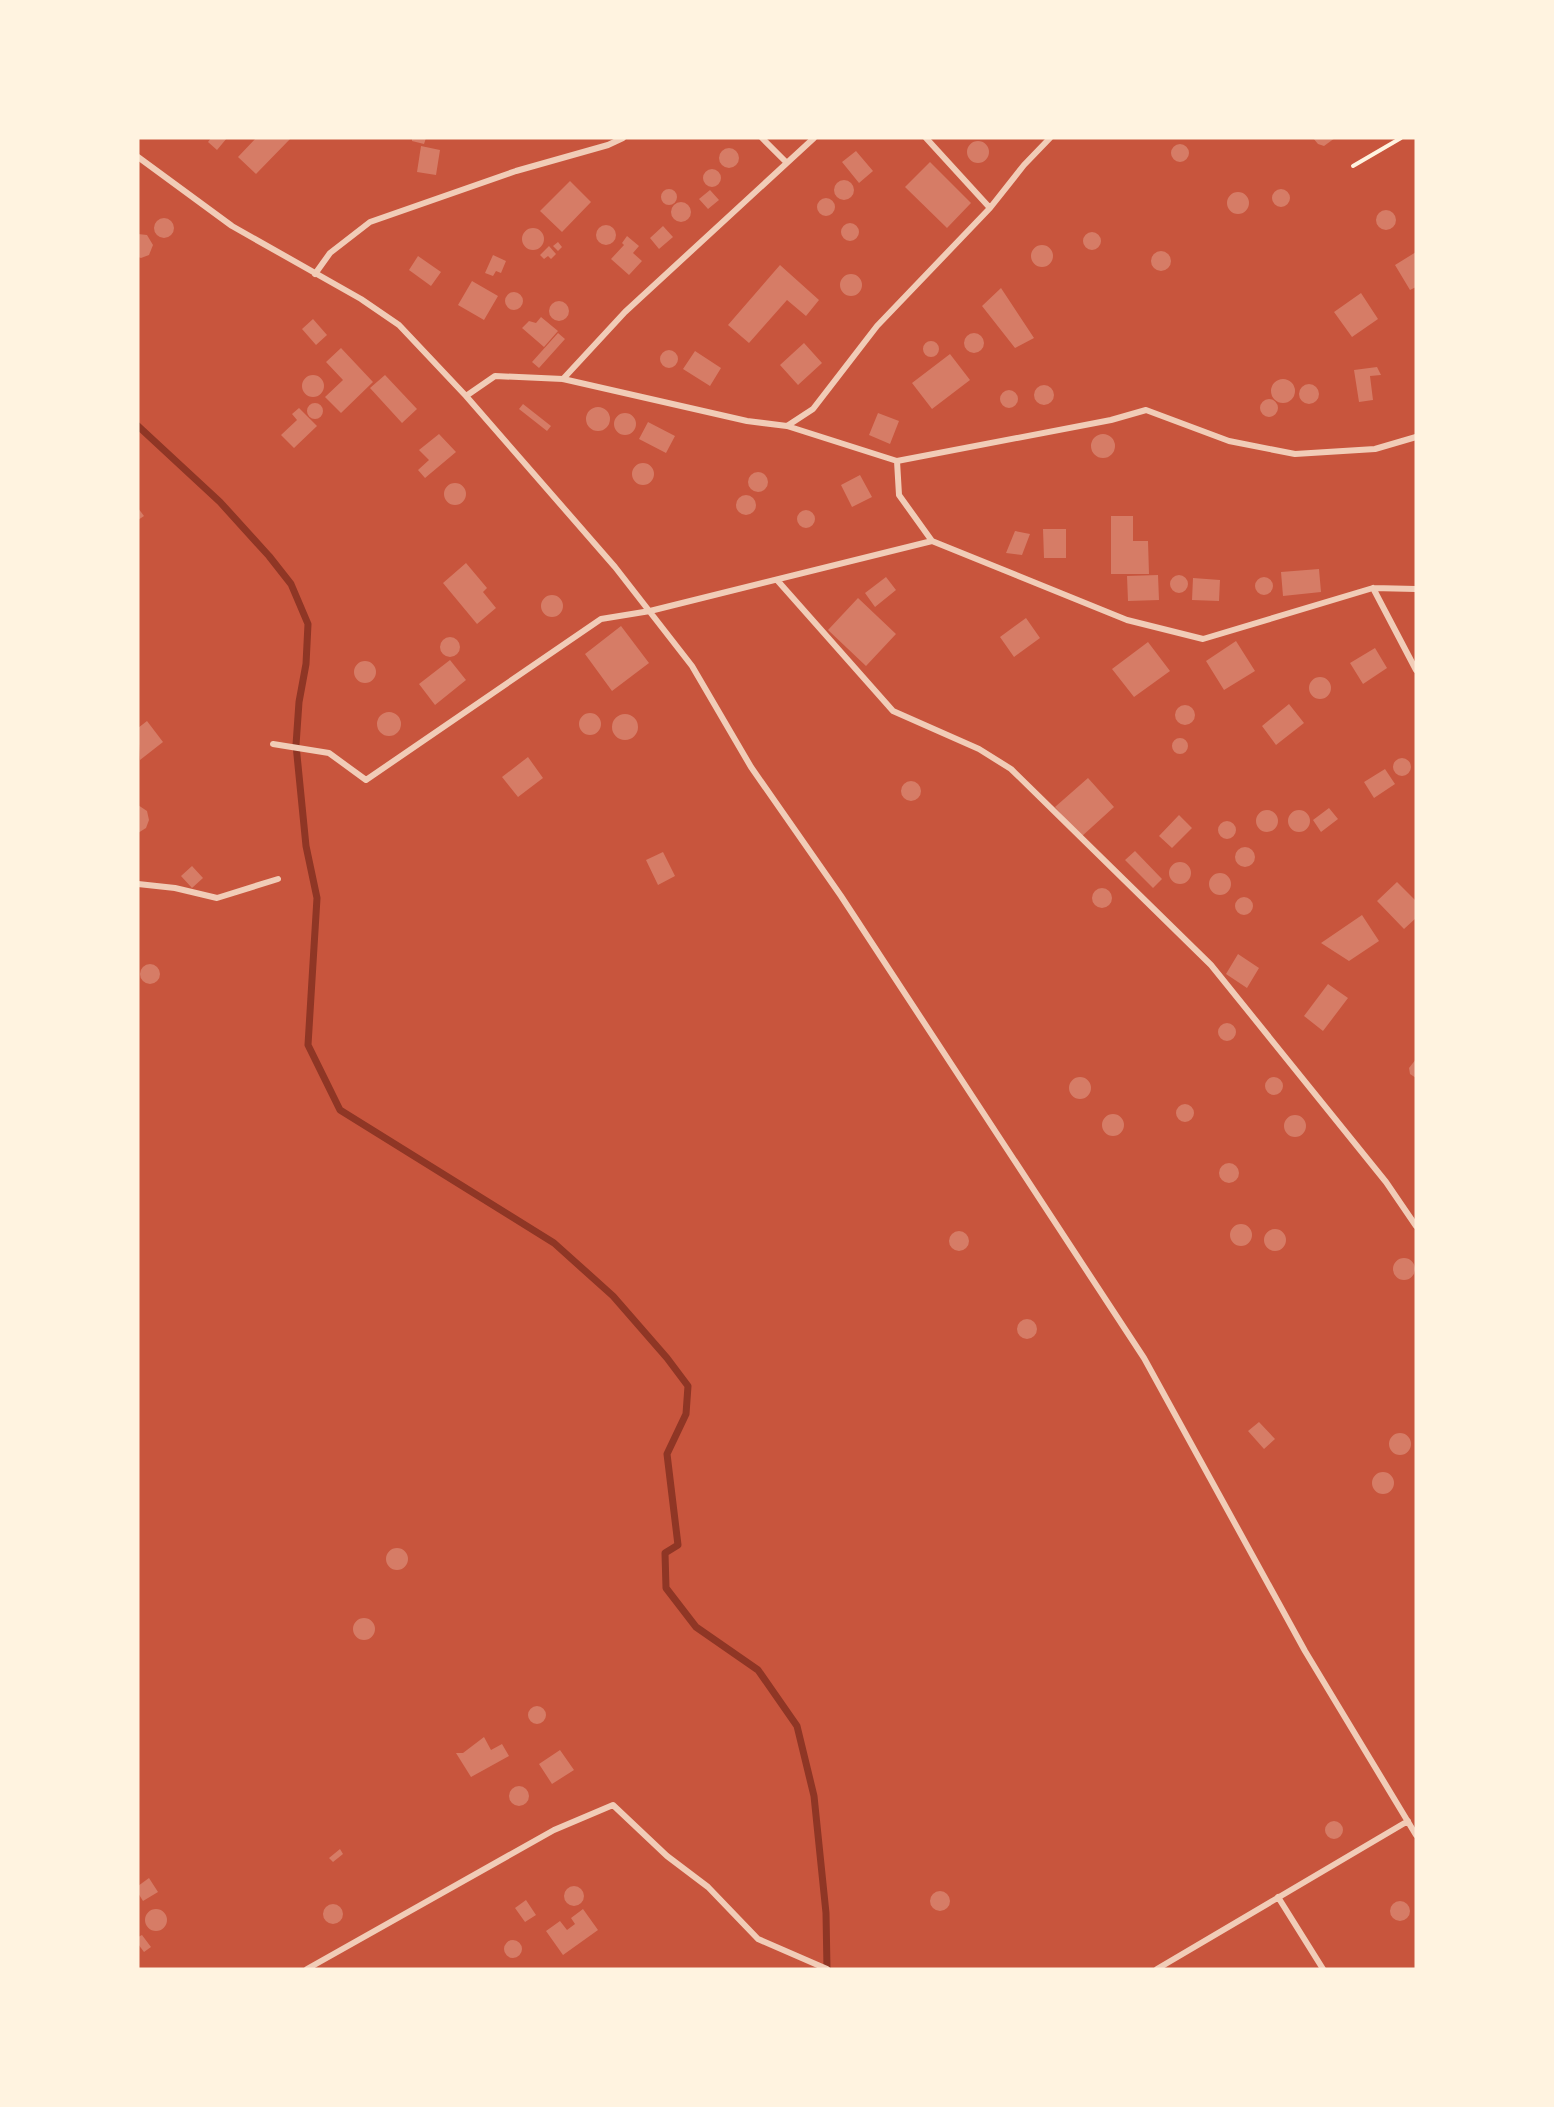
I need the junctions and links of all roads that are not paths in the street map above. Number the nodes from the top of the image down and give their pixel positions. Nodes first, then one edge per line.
1 (623, 138) edge
2 (762, 138) edge
3 (813, 138) edge
4 (926, 138) edge
5 (1050, 138) edge
6 (138, 157) edge
7 (787, 163) junction
8 (990, 208) junction
9 (315, 274) junction
10 (563, 379) junction
11 (466, 396) junction
12 (787, 426) junction
13 (1416, 437) edge
14 (897, 461) junction
15 (932, 541) junction
16 (777, 580) junction
17 (1373, 588) junction
18 (1416, 589) edge
19 (650, 611) junction
20 (1416, 670) edge
21 (273, 744) dead end
22 (278, 879) dead end
23 (138, 884) edge
24 (1416, 1226) edge
25 (1408, 1821) junction
26 (1416, 1835) edge
27 (1278, 1897) junction
28 (307, 1969) edge
29 (827, 1969) edge
30 (1157, 1969) edge
31 (1323, 1969) edge

1 - 9 street
2 - 7 street
3 - 7 street
4 - 8 street
5 - 8 street
6 - 9 street
7 - 10 street
8 - 12 street
9 - 11 street
10 - 11 street
10 - 12 street
11 - 19 street
12 - 14 street
13 - 14 street
14 - 15 street
15 - 16 street
15 - 17 street
16 - 19 street
16 - 24 street
17 - 18 street
17 - 20 street
19 - 21 street
19 - 25 street
22 - 23 street
25 - 26 street
25 - 27 street
27 - 30 street
27 - 31 street
28 - 29 street

